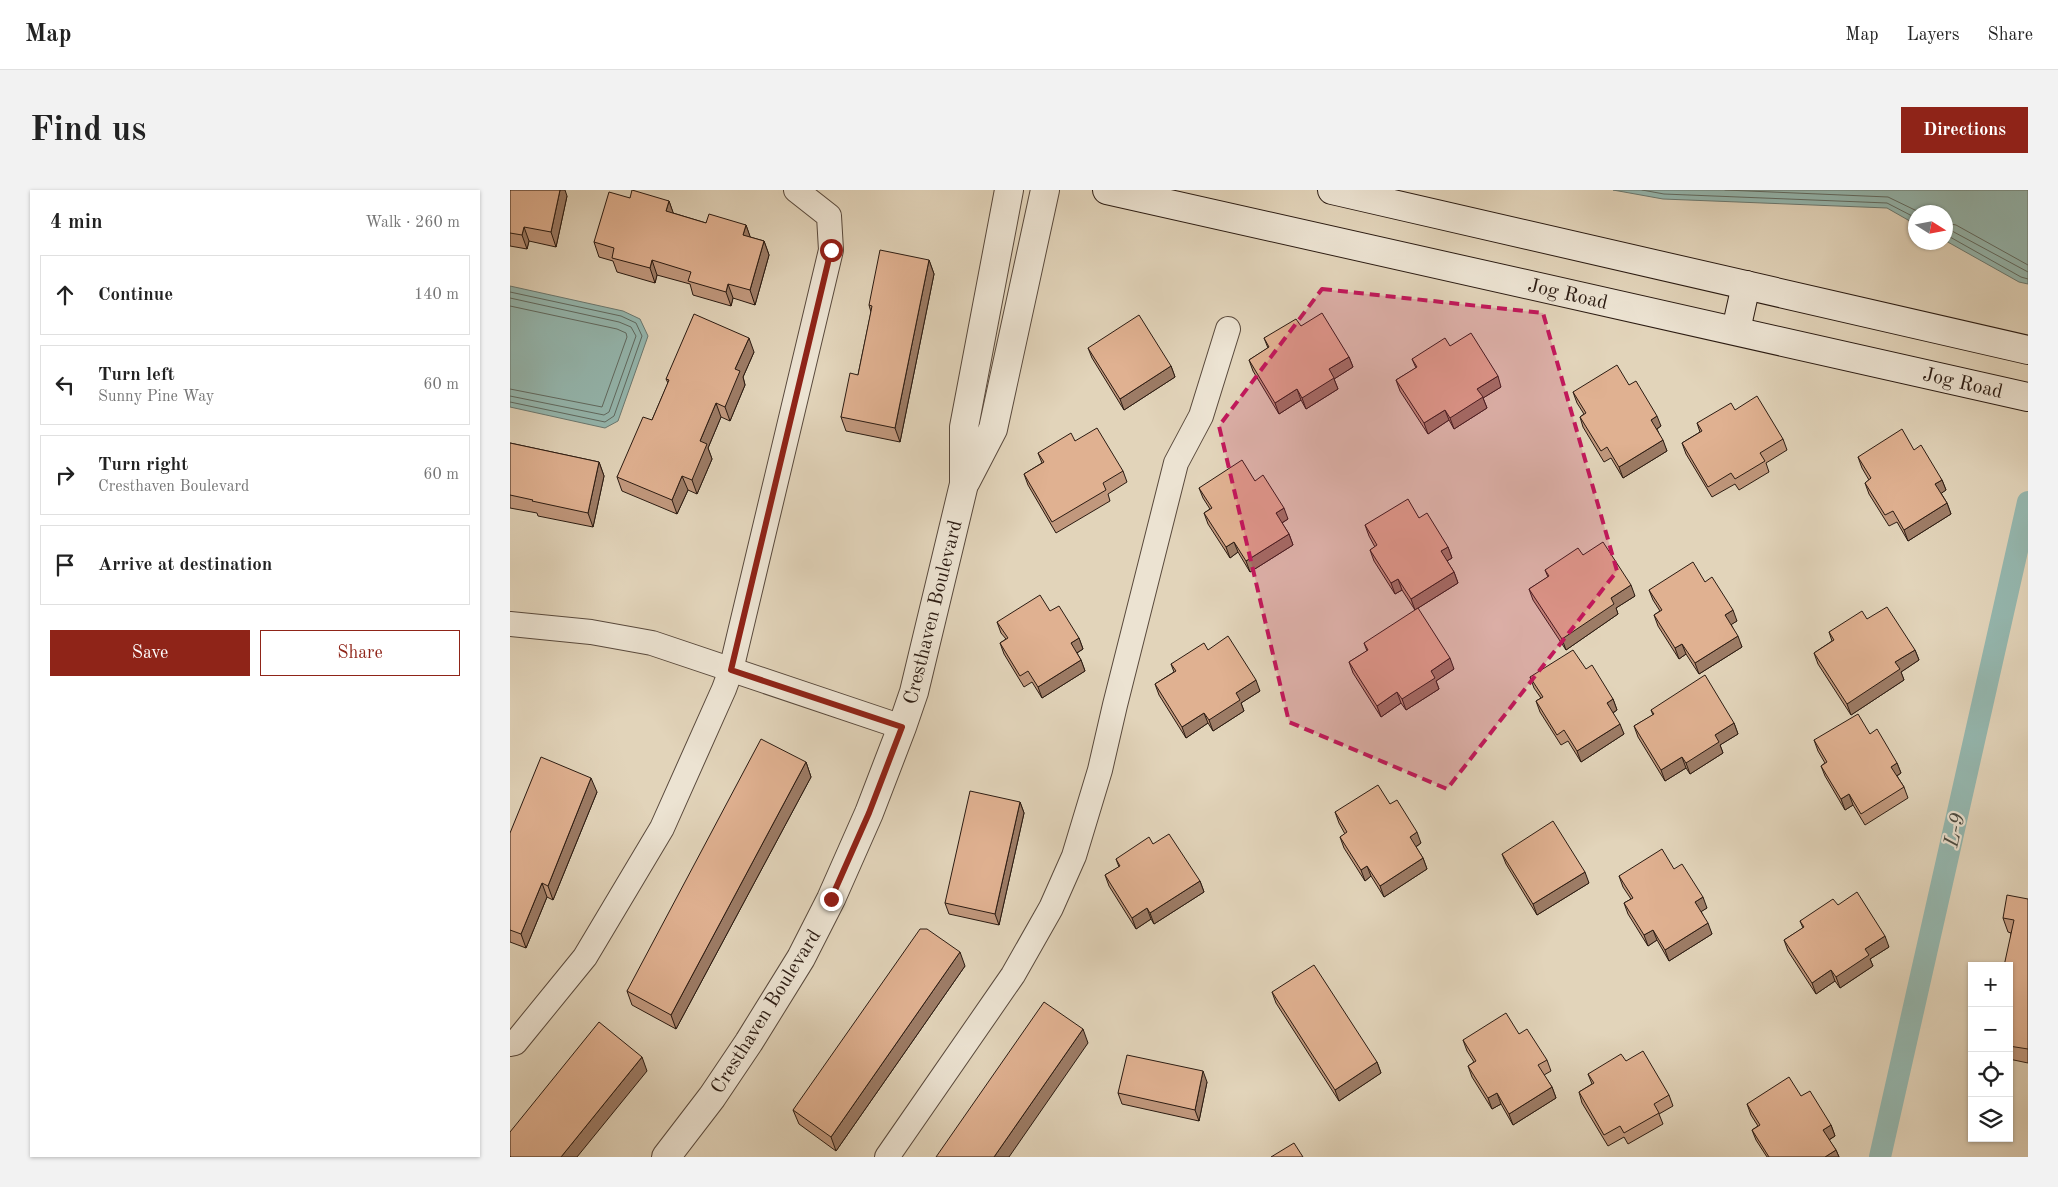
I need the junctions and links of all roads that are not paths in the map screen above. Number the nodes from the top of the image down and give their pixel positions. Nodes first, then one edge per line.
1 (796, 190) edge
2 (1009, 190) edge
3 (1045, 190) edge
4 (1107, 190) edge
5 (1332, 190) edge
6 (1746, 285) junction
7 (1228, 329) dead end
8 (1736, 330) junction
9 (2028, 350) edge
10 (2028, 397) edge
11 (964, 484) junction
12 (510, 624) edge
13 (731, 670) junction
14 (902, 727) junction
15 (510, 1044) edge
16 (670, 1155) edge
17 (887, 1157) edge

1 - 13 street
2 - 11 main road, Cresthaven Boulevard
3 - 11 main road, Cresthaven Boulevard
4 - 8 main road, Jog Road
5 - 6 main road
6 - 8 main road
6 - 9 main road
7 - 17 street
8 - 10 main road, Jog Road
11 - 14 main road, Cresthaven Boulevard
12 - 13 street
13 - 14 street
13 - 15 street
14 - 16 main road, Cresthaven Boulevard

